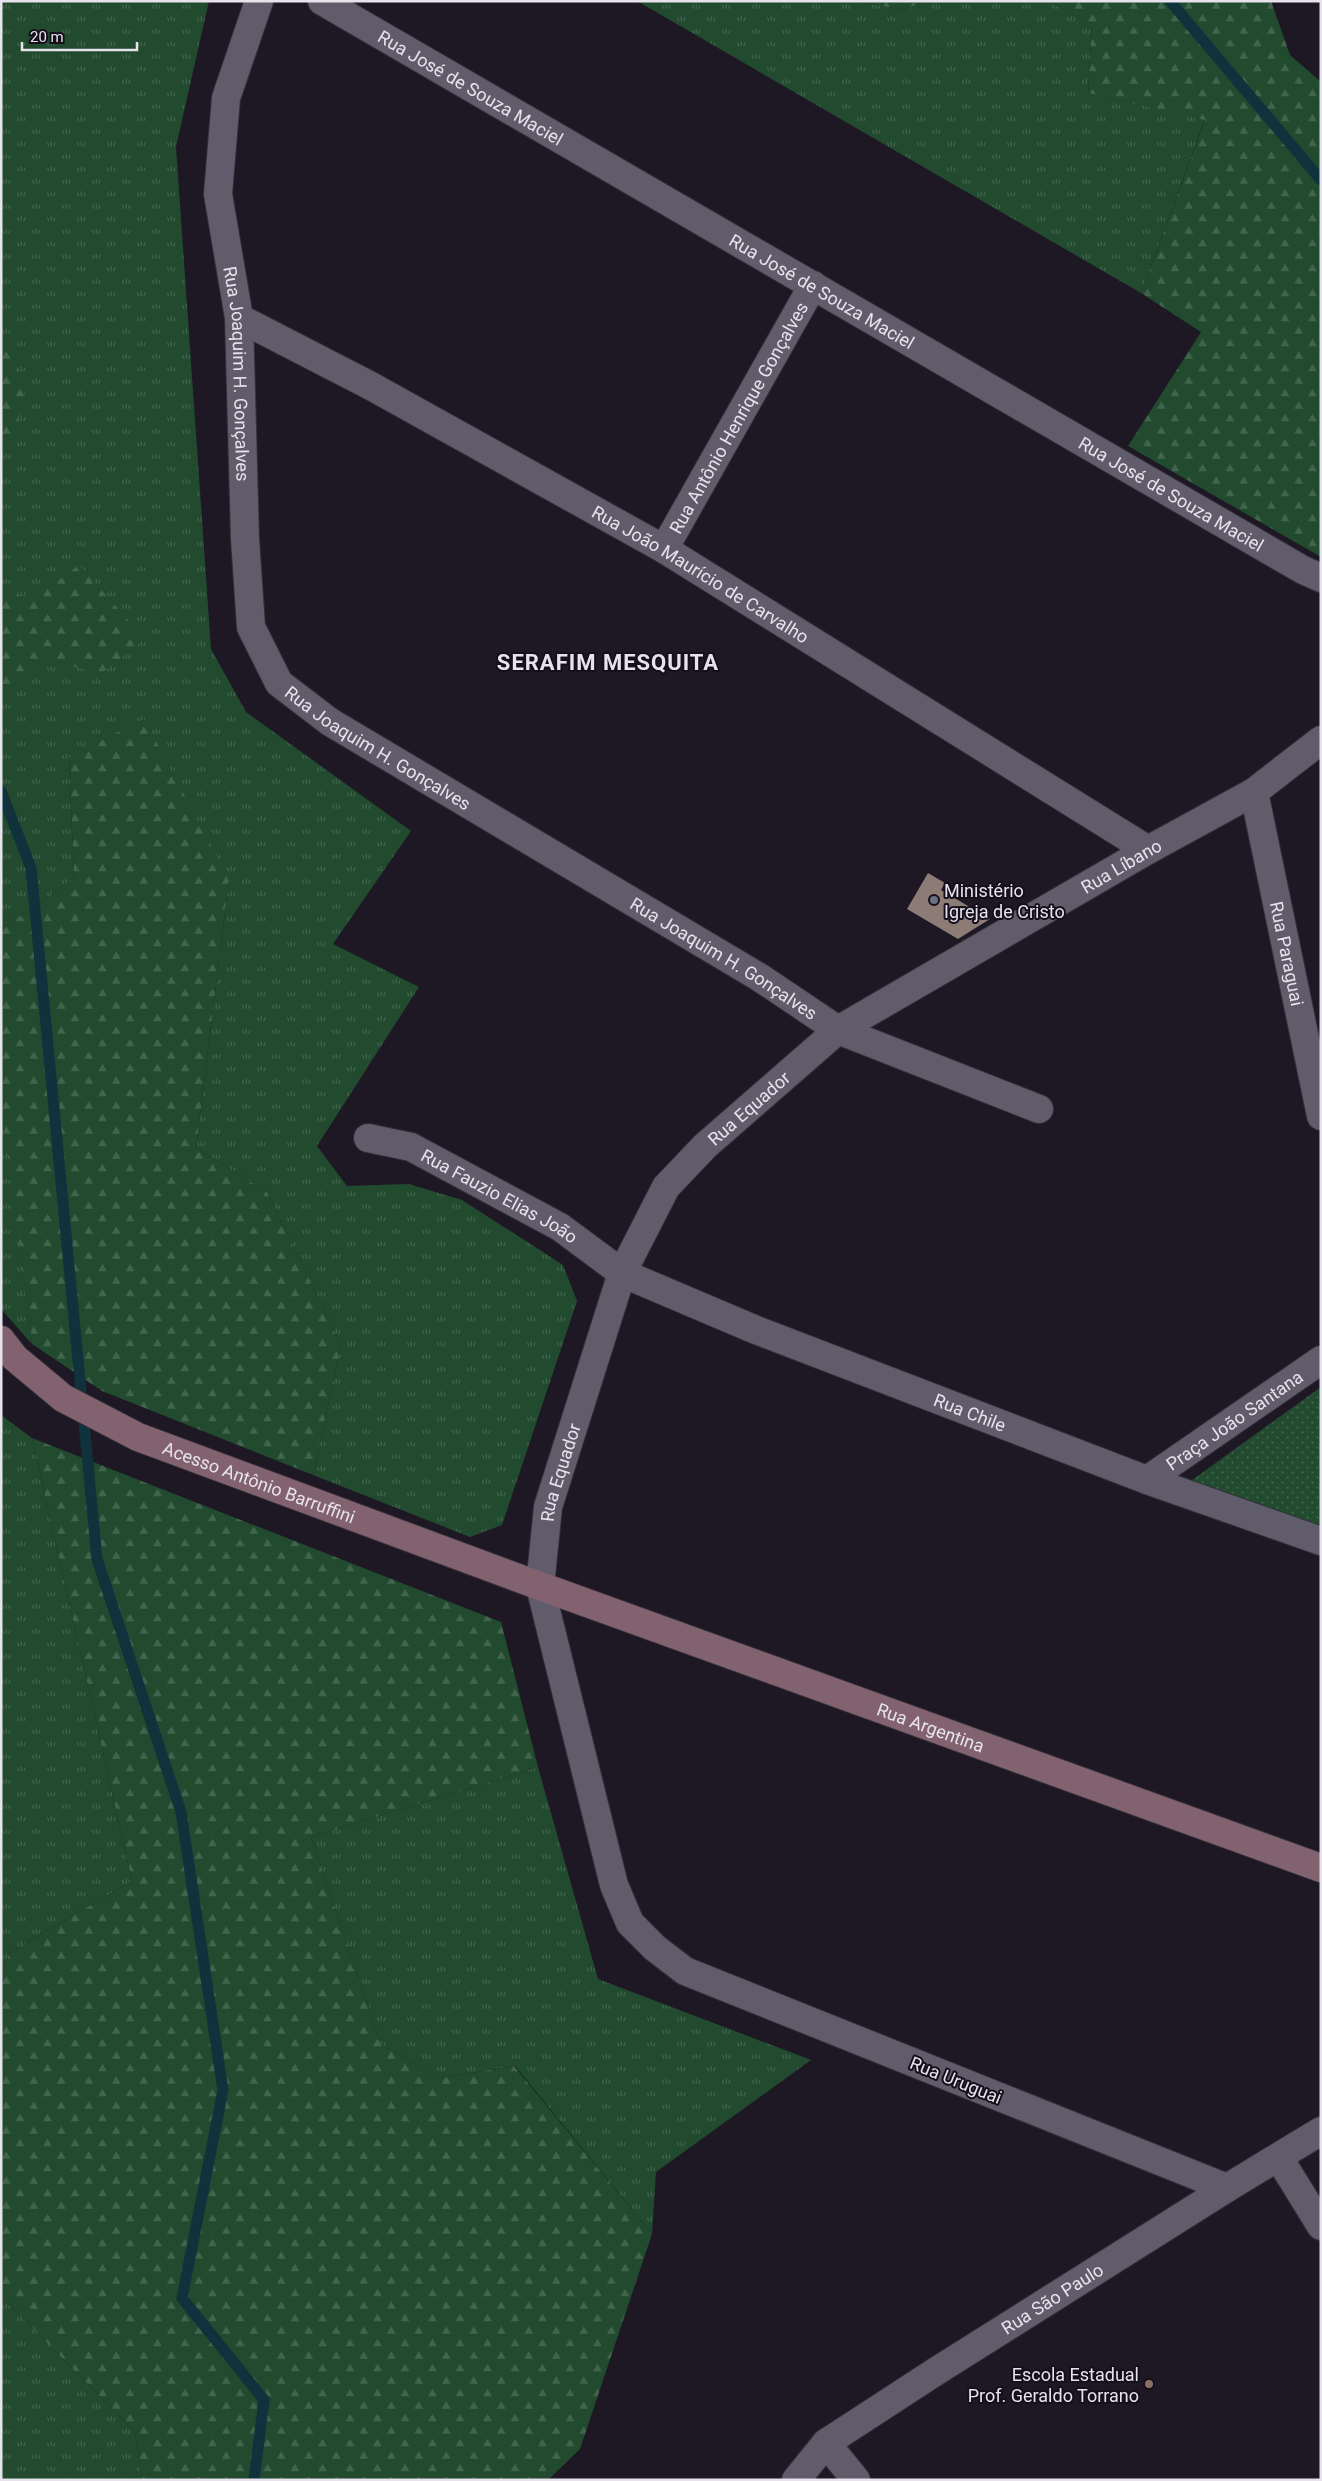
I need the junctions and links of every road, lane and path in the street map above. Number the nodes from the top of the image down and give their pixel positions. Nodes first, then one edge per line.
1 (259, 1) edge
2 (322, 1) edge
3 (813, 285) junction
4 (239, 318) junction
5 (664, 550) junction
6 (1321, 578) edge
7 (1321, 740) edge
8 (1254, 792) junction
9 (1148, 850) junction
10 (838, 1030) junction
11 (1039, 1109) dead end
12 (1321, 1116) edge
13 (368, 1138) dead end
14 (622, 1274) junction
15 (1, 1340) edge
16 (1321, 1360) edge
17 (1147, 1480) junction
18 (1321, 1541) edge
19 (540, 1586) junction
20 (1321, 1868) edge
21 (685, 1971) joint
22 (1321, 2131) edge
23 (1279, 2158) junction
24 (1226, 2188) junction
25 (1321, 2226) edge
26 (826, 2443) junction
27 (796, 2480) edge
28 (856, 2480) edge

1 - 4 street, Rua Joaquim H. Gonçalves
2 - 3 street, Rua José de Souza Maciel
3 - 5 street, Rua Antônio Henrique Gonçalves
3 - 6 street, Rua José de Souza Maciel
4 - 5 street, Rua João Maurício de Carvalho
4 - 10 street, Rua Joaquim H. Gonçalves
5 - 9 street, Rua João Maurício de Carvalho
7 - 8 street, Rua Líbano
8 - 9 street, Rua Líbano
8 - 12 street, Rua Paraguai
9 - 10 street, Rua Líbano
10 - 11 street, Rua Joaquim H. Gonçalves
10 - 14 street, Rua Equador
13 - 14 street, Rua Fauzio Elias João
14 - 17 street, Rua Chile
14 - 19 street, Rua Equador
15 - 19 street, Acesso Antônio Barruffini
16 - 17 street, Praça João Santana
17 - 18 street, Rua Chile
19 - 20 street, Rua Argentina
19 - 21 street, Rua Equador
21 - 24 street, Rua Uruguai
22 - 23 street, Rua São Paulo
23 - 24 street, Rua São Paulo
23 - 25 street
24 - 26 street, Rua São Paulo
26 - 27 street, Rua São Paulo
26 - 28 street

